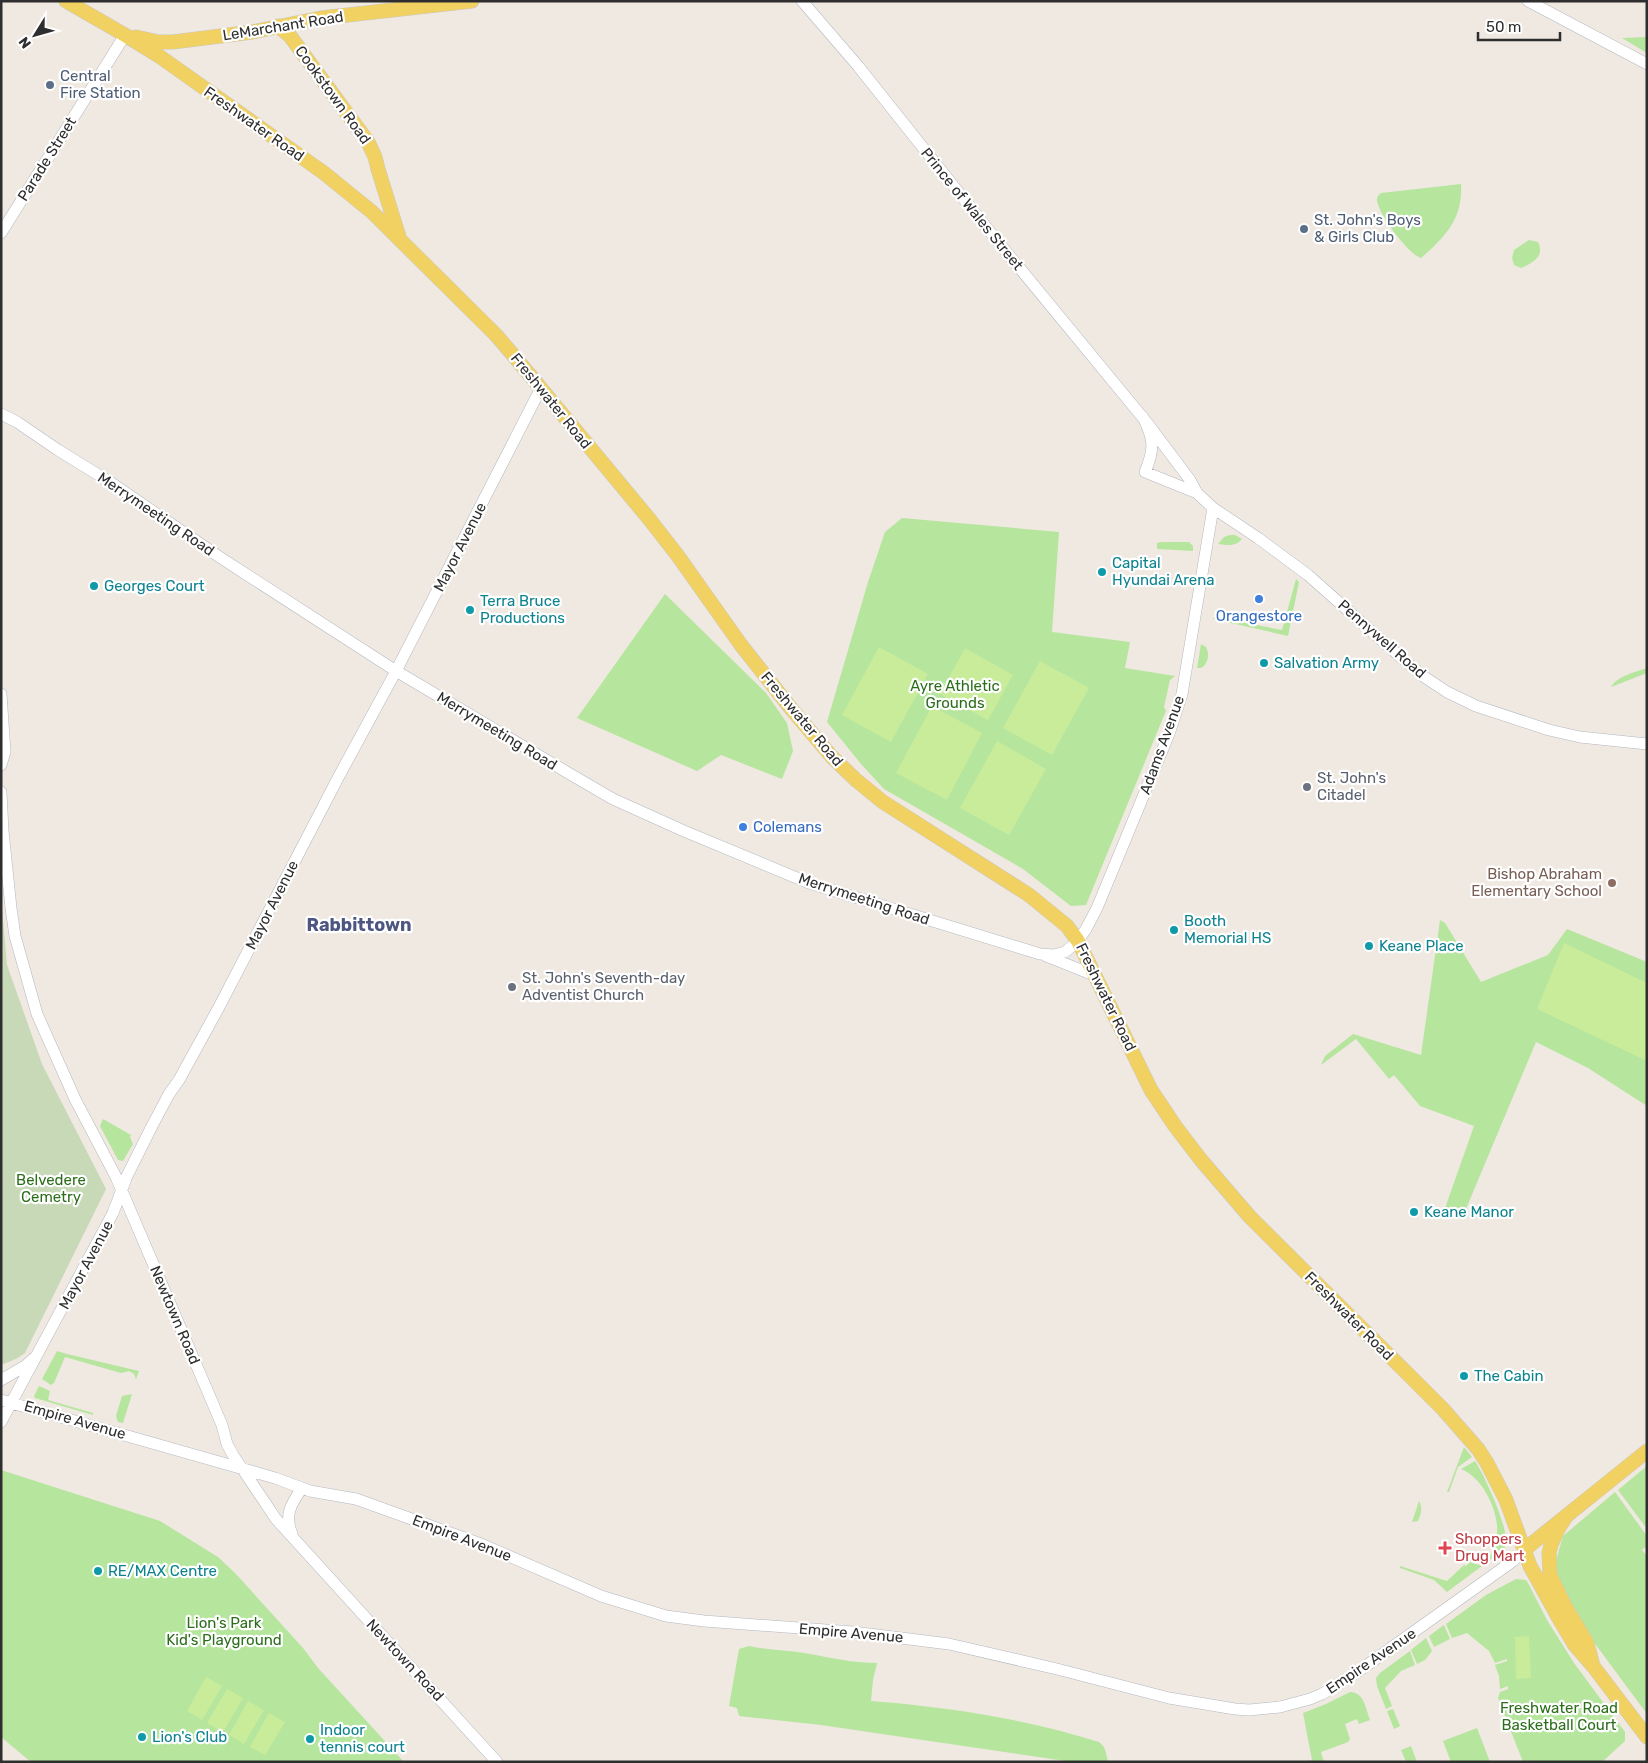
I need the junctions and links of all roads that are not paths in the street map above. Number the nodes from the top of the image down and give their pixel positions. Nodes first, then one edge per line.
1 (66, 1) edge
2 (472, 1) edge
3 (802, 1) edge
4 (1528, 1) edge
5 (278, 26) junction
6 (125, 35) junction
7 (1647, 64) edge
8 (387, 199) joint
9 (1, 233) edge
10 (400, 240) junction
11 (541, 388) junction
12 (1, 414) edge
13 (1142, 417) junction
14 (1145, 472) joint
15 (1197, 493) junction
16 (1214, 508) junction
17 (396, 671) junction
18 (1, 694) edge
19 (1647, 744) edge
20 (1, 765) edge
21 (1, 792) edge
22 (1078, 940) junction
23 (1040, 954) junction
24 (1096, 976) junction
25 (121, 1190) junction
26 (40, 1352) junction
27 (1, 1380) edge
28 (1, 1400) edge
29 (13, 1402) junction
30 (1, 1422) edge
31 (1647, 1452) edge
32 (241, 1468) junction
33 (302, 1488) junction
34 (1567, 1515) junction
35 (294, 1540) junction
36 (1524, 1550) junction
37 (1593, 1666) junction
38 (1647, 1737) edge
39 (497, 1762) edge

1 - 6 main road, Freshwater Road
2 - 5 main road, LeMarchant Road
3 - 13 street, Prince of Wales Street
4 - 7 street
5 - 6 main road, LeMarchant Road
5 - 8 main road, Cookstown Road
6 - 9 street, Parade Street
6 - 10 main road, Freshwater Road
8 - 10 main road, Freshwater Road
10 - 11 main road, Freshwater Road
11 - 17 street, Mayor Avenue
11 - 22 main road, Freshwater Road
12 - 17 street, Merrymeeting Road
13 - 14 street, Prince of Wales Street
13 - 15 street, Prince of Wales Street
14 - 15 street, Pennywell Road
15 - 16 street, Pennywell Road
16 - 19 street, Pennywell Road
16 - 22 street, Adams Avenue
17 - 23 street, Merrymeeting Road
17 - 25 street, Mayor Avenue
18 - 20 street
21 - 25 street, Newtown Road
22 - 23 street, Merrymeeting Road
22 - 24 main road, Freshwater Road
23 - 24 street, Merrymeeting Road
24 - 36 main road, Freshwater Road
25 - 26 street, Mayor Avenue
25 - 32 street, Newtown Road
26 - 27 street
26 - 29 street, Mayor Avenue
28 - 29 street, Empire Avenue
29 - 30 street, Mayor Avenue
29 - 32 street, Empire Avenue
31 - 34 main road, Empire Avenue
32 - 33 street, Empire Avenue
32 - 35 street, Newtown Road
33 - 35 street
33 - 36 street, Empire Avenue
34 - 36 main road, Empire Avenue
34 - 37 main road
35 - 39 street, Newtown Road
36 - 37 main road, Freshwater Road
37 - 38 main road, Freshwater Road

